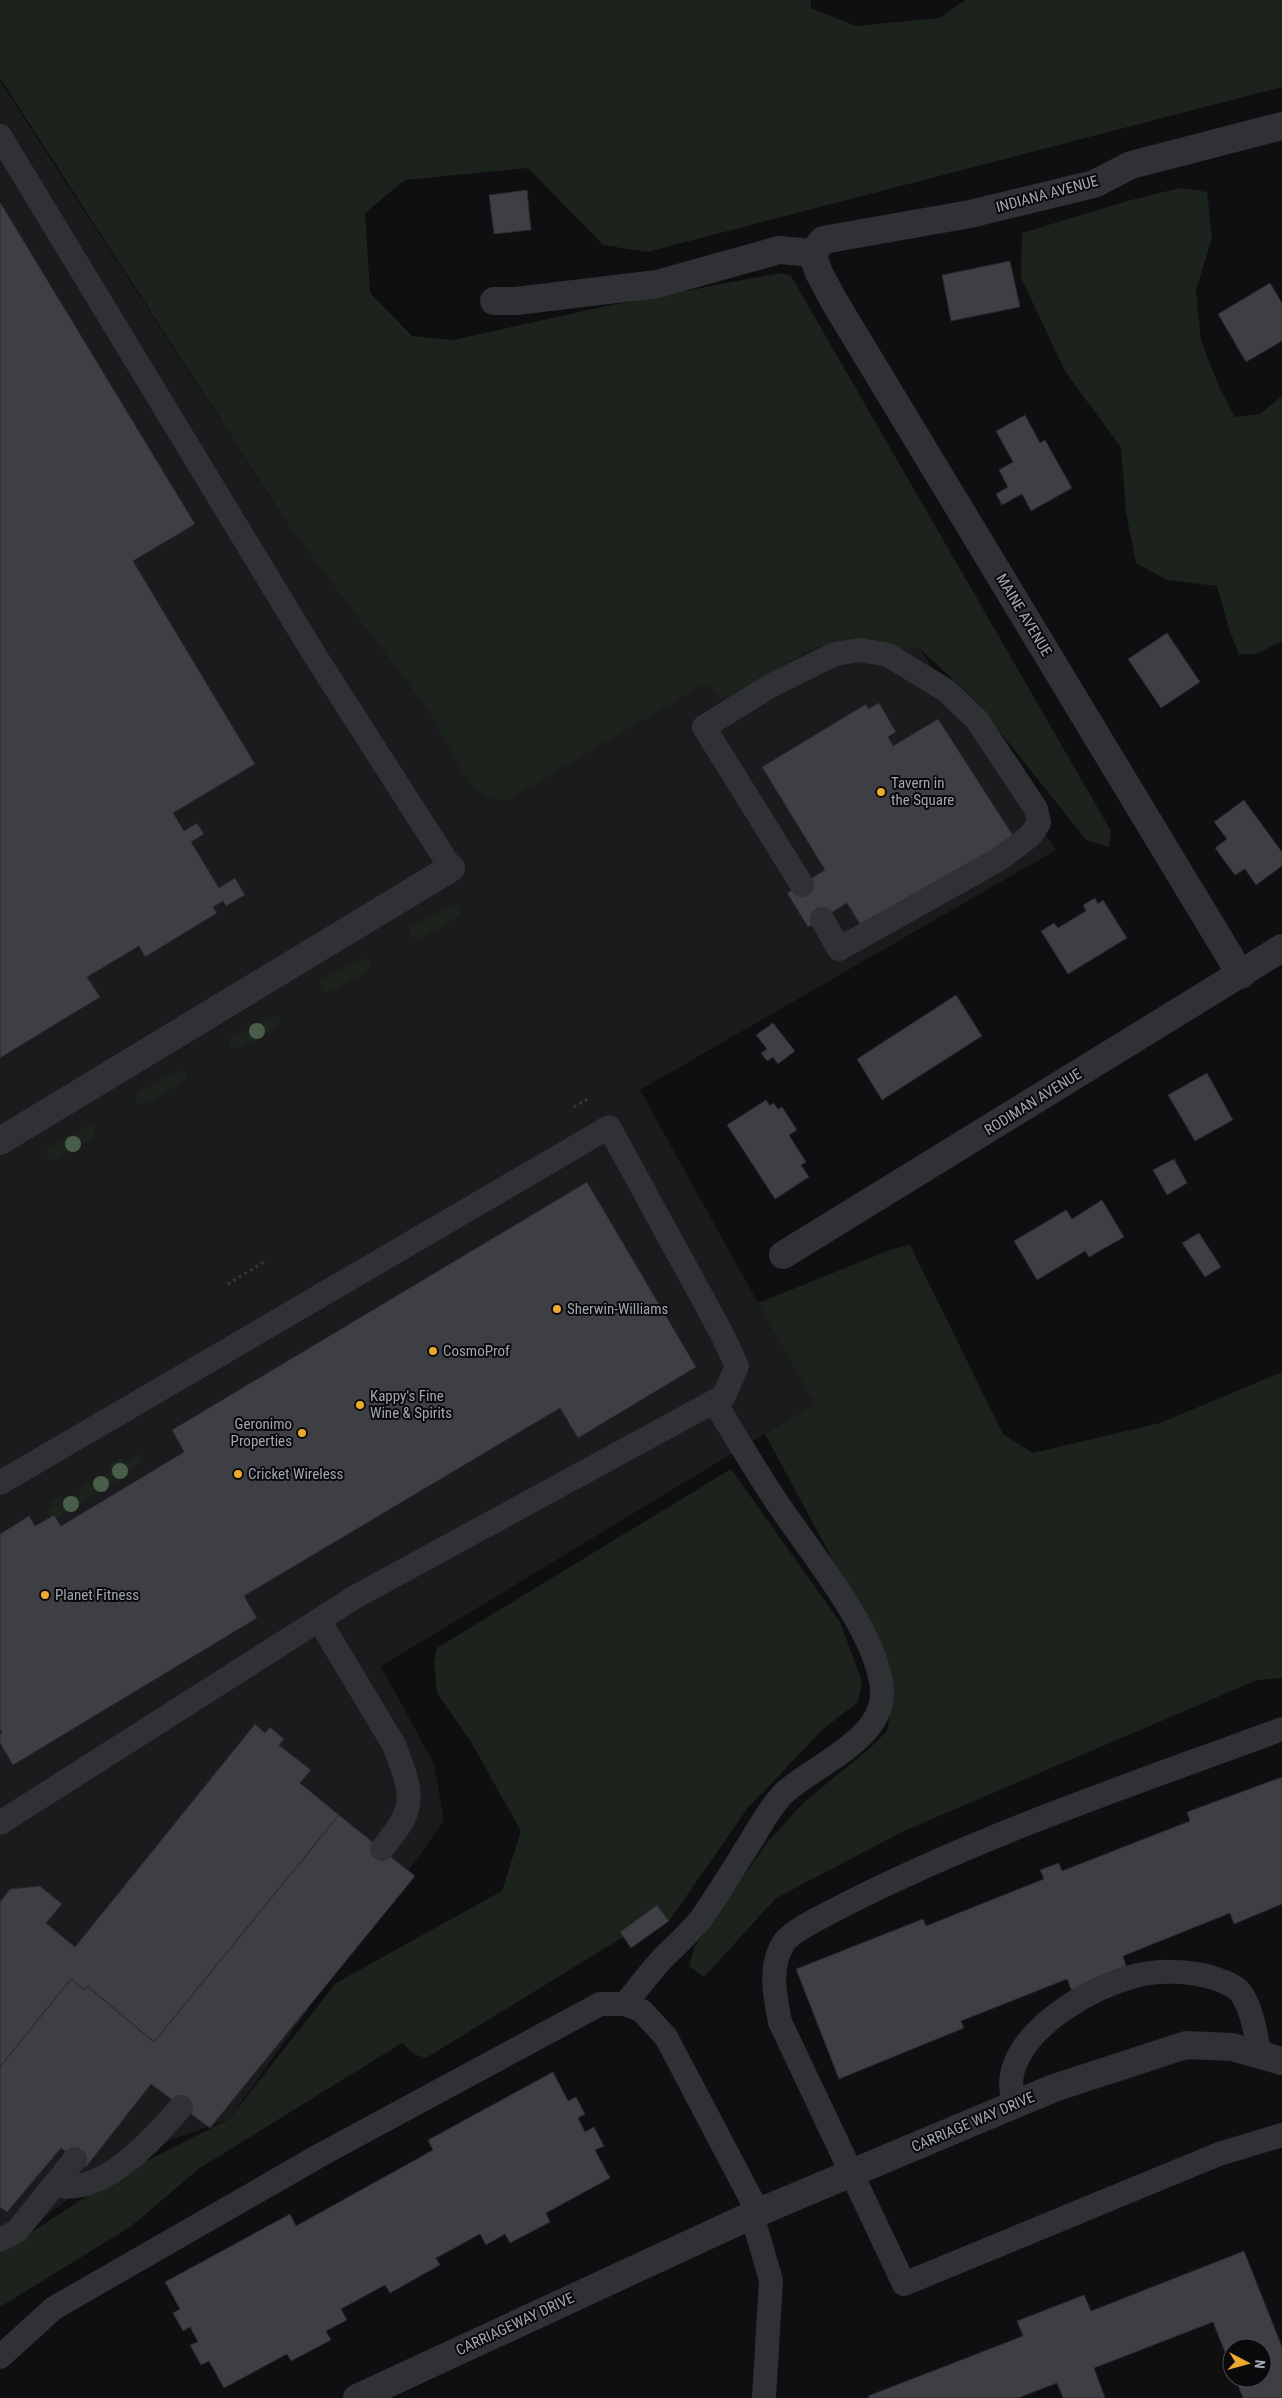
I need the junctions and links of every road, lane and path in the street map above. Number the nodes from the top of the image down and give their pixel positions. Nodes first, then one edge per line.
1 (1282, 126) edge
2 (0, 136) edge
3 (812, 253) junction
4 (494, 301) dead end
5 (451, 868) joint
6 (802, 885) dead end
7 (822, 919) dead end
8 (1282, 948) edge
9 (1241, 975) junction
10 (0, 1141) edge
11 (783, 1255) dead end
12 (267, 1260) dead end
13 (228, 1284) dead end
14 (714, 1402) junction
15 (0, 1483) edge
16 (319, 1620) junction
17 (1282, 1728) edge
18 (0, 1823) edge
19 (382, 1849) dead end
20 (625, 2004) junction
21 (1271, 2057) edge
22 (1013, 2105) junction
23 (181, 2107) dead end
24 (1282, 2134) edge
25 (75, 2159) dead end
26 (851, 2173) junction
27 (54, 2185) junction
28 (755, 2213) junction
29 (0, 2240) edge
30 (674, 2251) joint
31 (0, 2357) edge
32 (357, 2398) edge
33 (764, 2398) edge

1 - 3 street, INDIANA AVENUE
2 - 5 lane
3 - 4 street
3 - 9 street, MAINE AVENUE
5 - 10 street
6 - 7 lane
8 - 9 street, RODIMAN AVENUE
9 - 11 street, RODIMAN AVENUE
12 - 13 path
14 - 15 lane
14 - 16 lane
14 - 20 lane
16 - 18 lane
16 - 19 lane
17 - 26 lane
20 - 28 lane
20 - 31 lane
21 - 22 street, CARRIAGE WAY DRIVE
21 - 22 lane
22 - 26 street, CARRIAGE WAY DRIVE
23 - 27 lane
24 - 26 lane
25 - 27 lane
26 - 28 street, CARRIAGE WAY DRIVE
27 - 29 lane
28 - 30 street, CARRIAGE WAY DRIVE
28 - 33 lane
30 - 32 street, CARRIAGEWAY DRIVE

